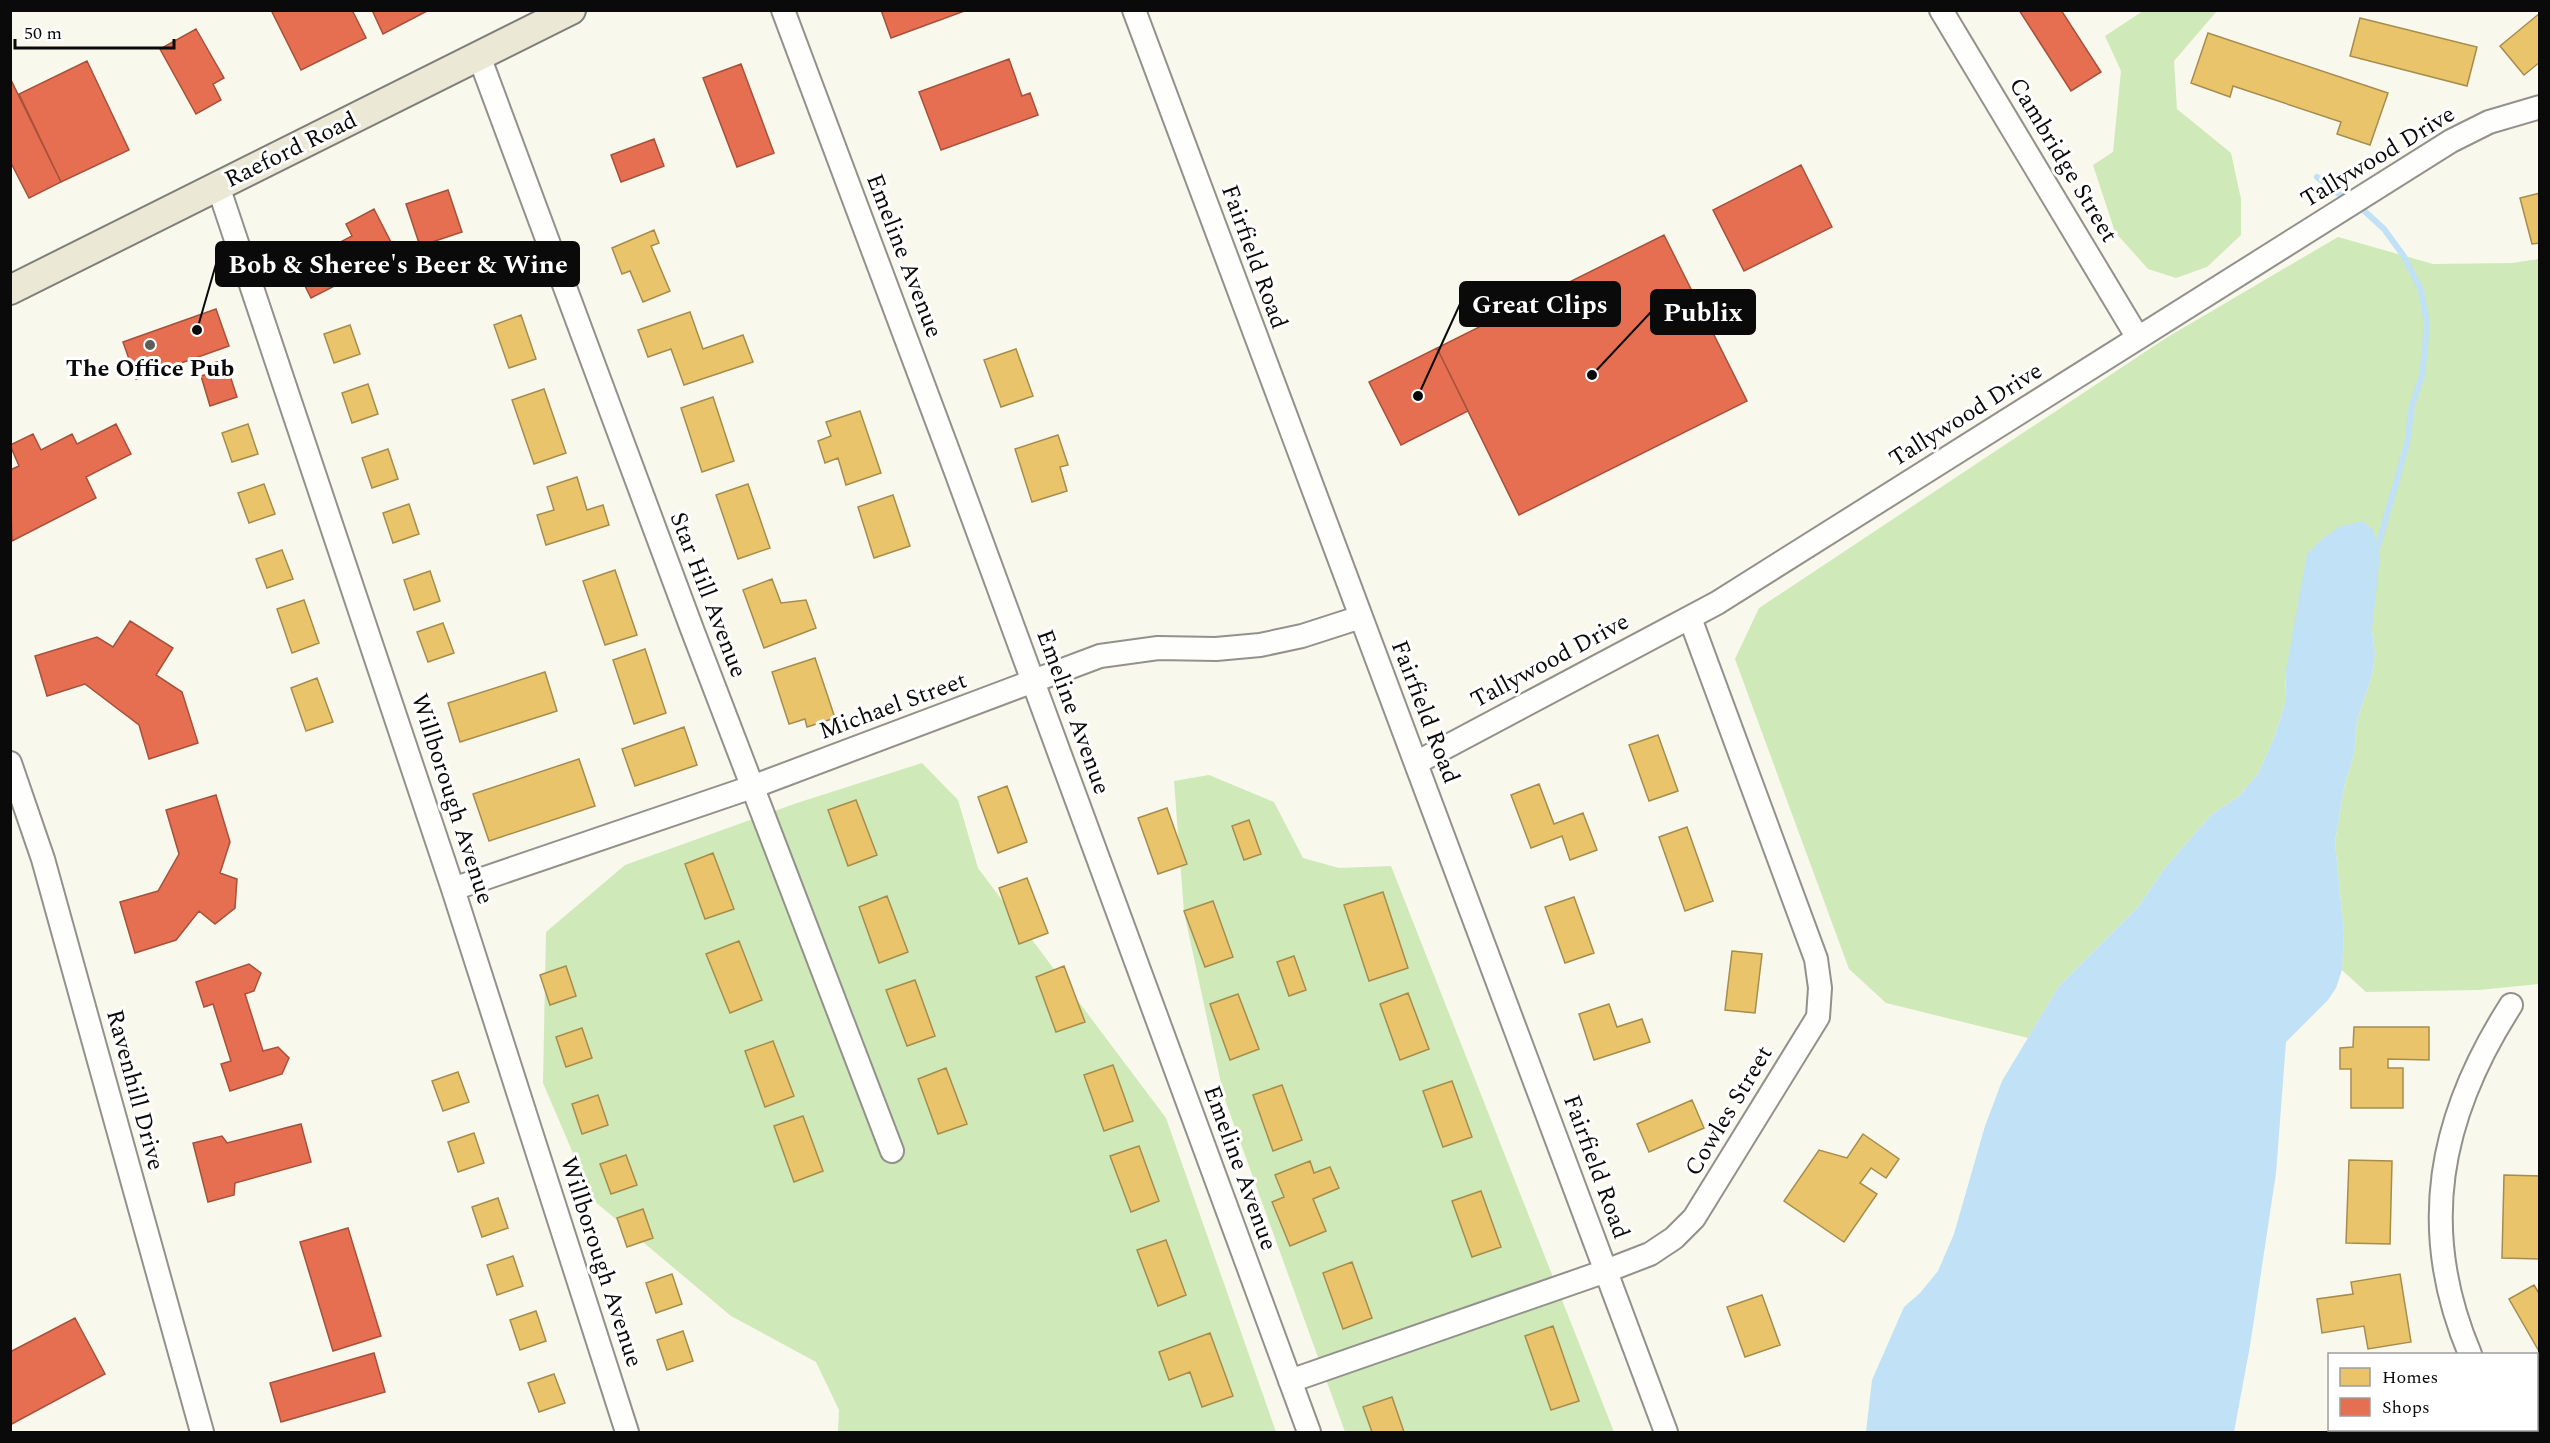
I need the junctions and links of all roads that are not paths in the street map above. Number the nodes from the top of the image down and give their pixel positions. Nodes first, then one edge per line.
1 (571, 10) edge
2 (783, 10) edge
3 (1134, 10) edge
4 (1941, 10) edge
5 (479, 56) junction
6 (2540, 107) edge
7 (218, 186) junction
8 (10, 290) edge
9 (2138, 338) junction
10 (1361, 617) junction
11 (1689, 618) junction
12 (1033, 683) junction
13 (1416, 763) junction
14 (10, 764) edge
15 (752, 787) junction
16 (453, 889) junction
17 (2511, 1005) dead end
18 (892, 1151) dead end
19 (1606, 1271) junction
20 (2470, 1353) edge
21 (1290, 1381) junction
22 (202, 1432) edge
23 (627, 1432) edge
24 (1309, 1432) edge
25 (1666, 1432) edge

1 - 5 main road, Raeford Road
2 - 12 street, Emeline Avenue
3 - 10 street, Fairfield Road
4 - 9 street, Cambridge Street
5 - 7 main road, Raeford Road
5 - 15 street, Star Hill Avenue
6 - 9 street, Tallywood Drive
7 - 8 main road, Raeford Road
7 - 16 street, Willborough Avenue
9 - 11 street, Tallywood Drive
10 - 12 street, Michael Street
10 - 13 street, Fairfield Road
11 - 13 street, Tallywood Drive
11 - 19 street, Cowles Street
12 - 15 street, Michael Street
12 - 21 street, Emeline Avenue
13 - 19 street, Fairfield Road
14 - 22 street, Ravenhill Drive
15 - 16 street, Michael Street
15 - 18 street, Star Hill Avenue
16 - 23 street, Willborough Avenue
17 - 20 street
19 - 21 street, Cowles Street
19 - 25 street, Fairfield Road
21 - 24 street, Emeline Avenue

